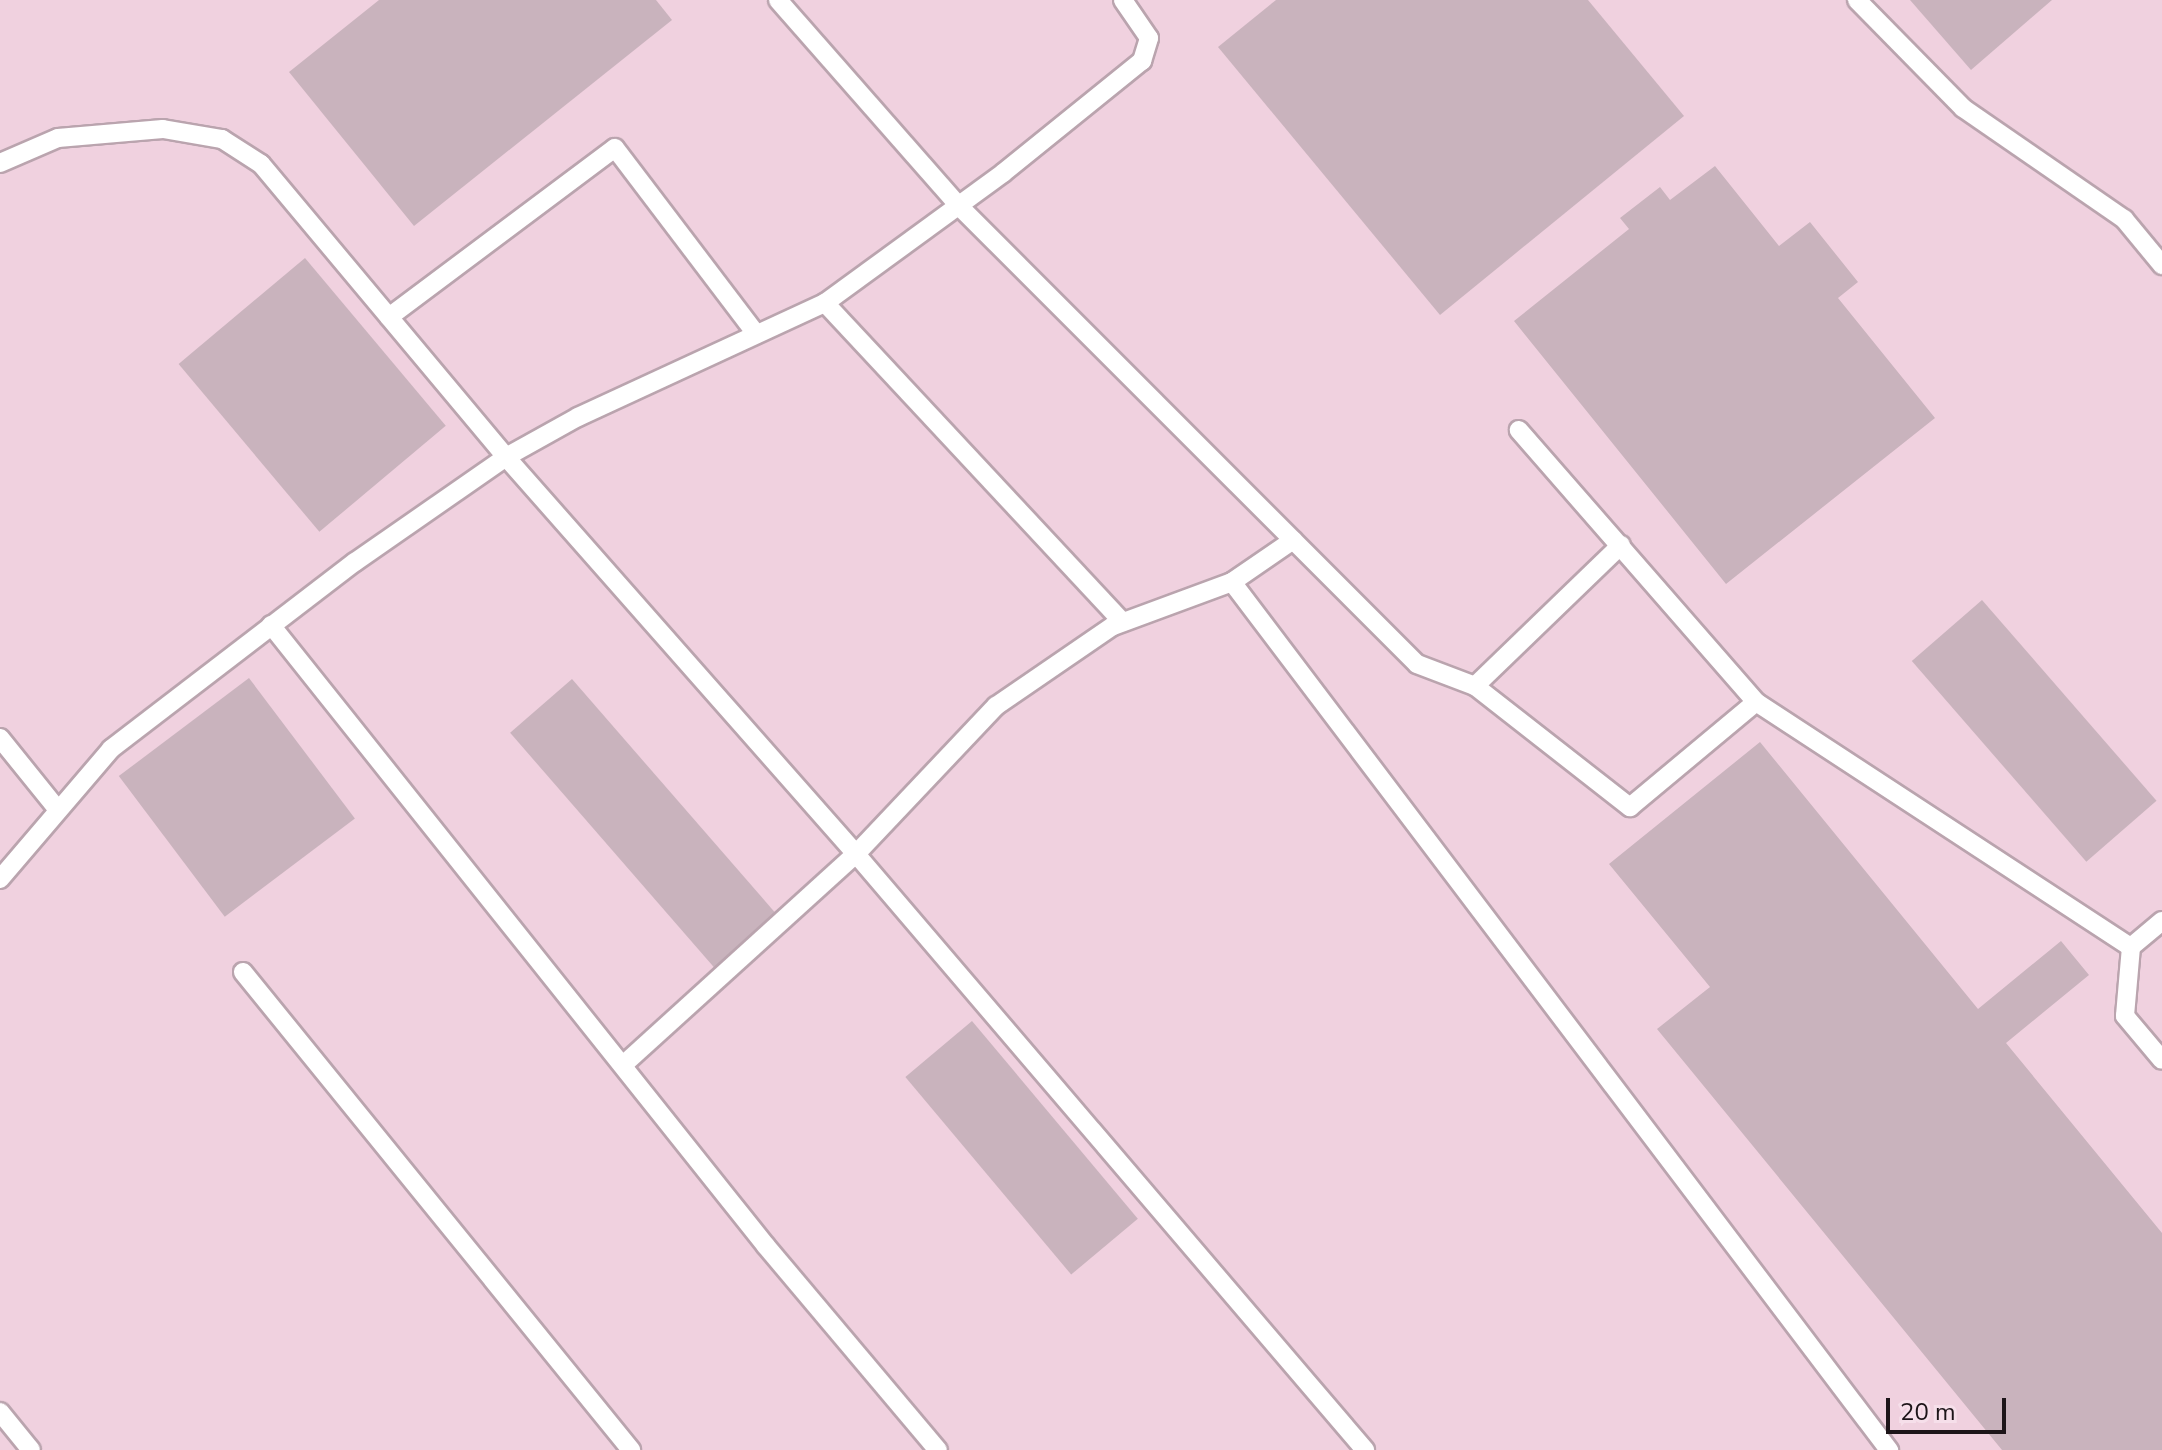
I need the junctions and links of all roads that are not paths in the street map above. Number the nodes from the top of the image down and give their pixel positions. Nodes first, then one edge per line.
1 (778, 0) edge
2 (1123, 0) edge
3 (1857, 0) edge
4 (0, 163) edge
5 (957, 204) junction
6 (2162, 265) edge
7 (825, 303) junction
8 (389, 317) junction
9 (756, 334) junction
10 (1519, 430) dead end
11 (506, 457) junction
12 (1293, 540) junction
13 (1621, 545) junction
14 (1232, 582) junction
15 (1122, 622) junction
16 (271, 625) junction
17 (1475, 686) junction
18 (1756, 702) junction
19 (0, 738) edge
20 (58, 810) junction
21 (856, 854) junction
22 (0, 879) edge
23 (2162, 921) edge
24 (2131, 947) junction
25 (243, 972) dead end
26 (2162, 1060) edge
27 (623, 1065) junction
28 (0, 1412) edge
29 (31, 1450) edge
30 (631, 1450) edge
31 (938, 1450) edge
32 (1365, 1450) edge
33 (1889, 1450) edge

1 - 5 lane
2 - 5 lane
3 - 6 lane
4 - 8 lane
5 - 7 lane
5 - 12 lane
7 - 9 lane
7 - 15 lane
8 - 9 lane
8 - 11 lane
9 - 11 lane
10 - 13 lane
11 - 16 lane
11 - 21 lane
12 - 14 lane
12 - 17 lane
13 - 17 lane
13 - 18 lane
14 - 15 lane
14 - 33 lane
15 - 21 lane
16 - 20 lane
16 - 27 lane
17 - 18 lane
18 - 24 lane
19 - 20 lane
20 - 22 lane
21 - 27 lane
21 - 32 lane
23 - 24 lane
24 - 26 lane
25 - 30 lane
27 - 31 lane
28 - 29 lane

